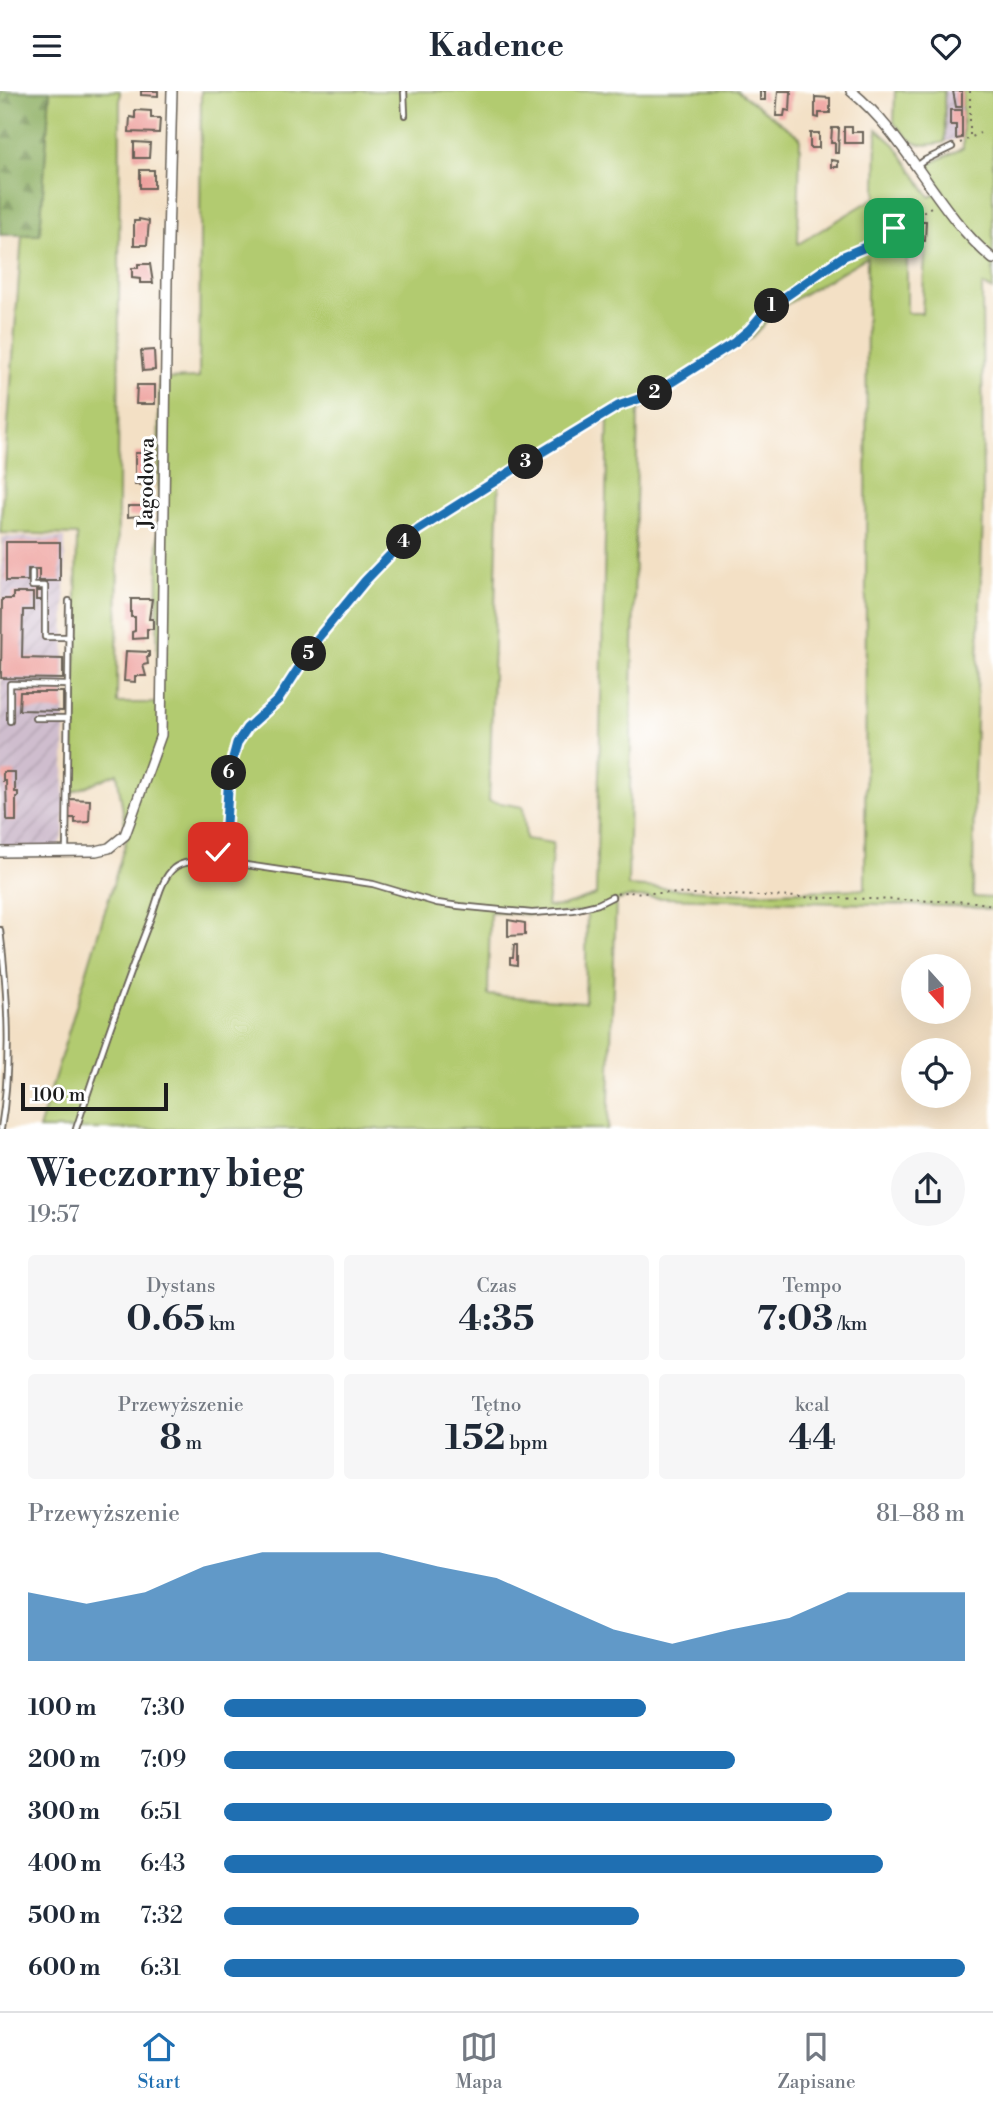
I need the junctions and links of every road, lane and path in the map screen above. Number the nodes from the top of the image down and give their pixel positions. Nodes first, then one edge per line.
1 (172, 91) edge
2 (404, 91) edge
3 (851, 91) edge
4 (970, 91) edge
5 (405, 115) dead end
6 (980, 133) dead end
7 (970, 138) junction
8 (952, 147) joint
9 (917, 166) junction
10 (940, 201) junction
11 (993, 259) edge
12 (32, 572) dead end
13 (69, 601) dead end
14 (69, 637) junction
15 (68, 685) junction
16 (35, 718) dead end
17 (68, 718) junction
18 (10, 720) dead end
19 (66, 851) junction
20 (0, 852) edge
21 (212, 860) junction
22 (612, 897) joint
23 (993, 905) edge
24 (0, 930) edge
25 (1, 1129) edge
26 (76, 1129) edge

1 - 19 street, Jagodowa
2 - 5 lane
3 - 9 street
4 - 7 path
6 - 7 path
7 - 8 path
8 - 9 lane
9 - 10 street
10 - 11 street
10 - 21 path
12 - 14 lane
13 - 14 lane
14 - 15 lane
15 - 17 lane
15 - 18 lane
16 - 17 lane
17 - 19 lane
19 - 20 street
21 - 22 lane
21 - 26 lane
22 - 23 path
24 - 25 lane

